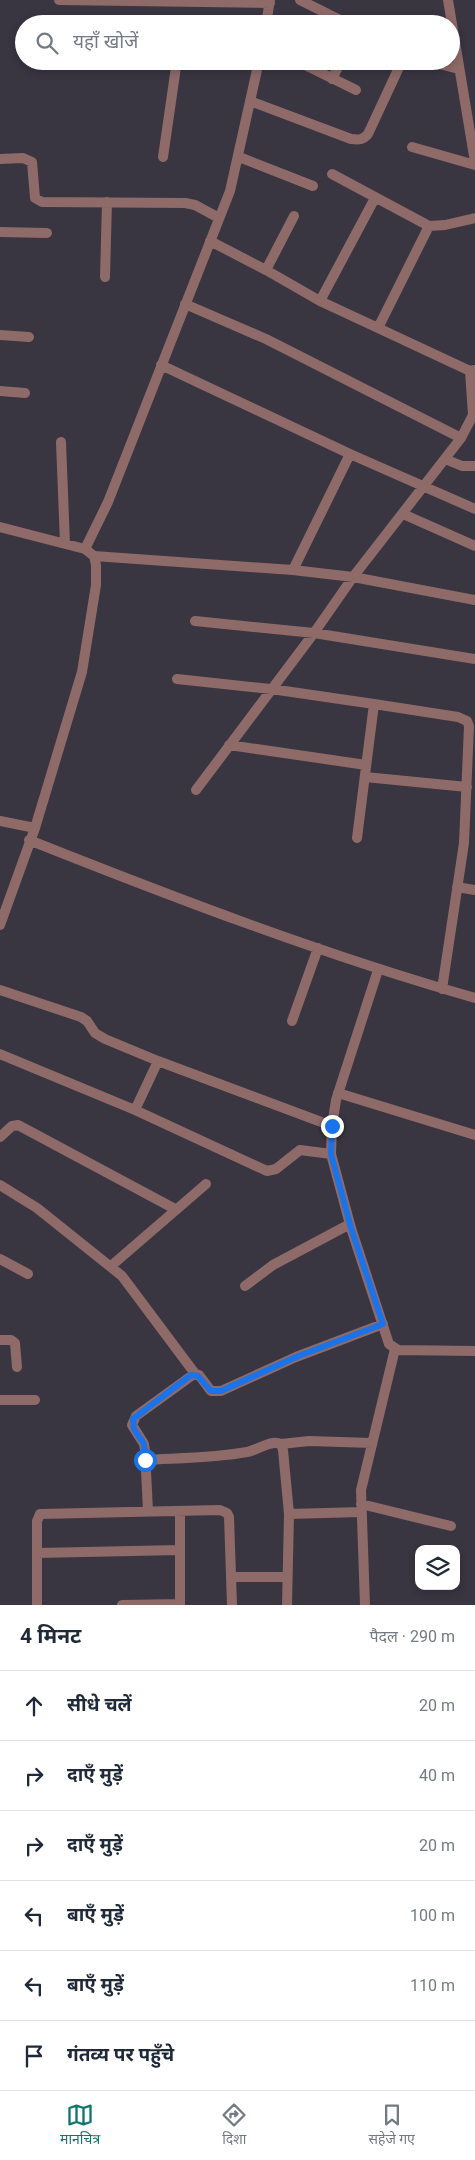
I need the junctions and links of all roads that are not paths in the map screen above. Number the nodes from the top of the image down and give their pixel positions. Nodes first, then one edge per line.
1 (59, 0) edge
2 (300, 0) edge
3 (448, 0) edge
4 (159, 1) edge
5 (270, 2) edge
6 (268, 15) edge
7 (330, 15) edge
8 (450, 15) edge
9 (176, 70) edge
10 (257, 70) edge
11 (314, 70) edge
12 (336, 70) edge
13 (398, 70) edge
14 (459, 70) edge
15 (332, 79) junction
16 (356, 90) dead end
17 (250, 101) junction
18 (412, 147) dead end
19 (163, 157) dead end
20 (239, 157) junction
21 (0, 159) edge
22 (475, 163) edge
23 (332, 174) dead end
24 (313, 186) dead end
25 (375, 198) junction
26 (107, 202) junction
27 (294, 216) dead end
28 (219, 218) junction
29 (475, 218) edge
30 (429, 226) junction
31 (0, 232) edge
32 (47, 233) dead end
33 (210, 241) junction
34 (266, 270) junction
35 (105, 276) dead end
36 (320, 301) junction
37 (185, 304) junction
38 (378, 328) junction
39 (0, 335) edge
40 (29, 337) dead end
41 (161, 365) junction
42 (473, 370) edge
43 (0, 391) edge
44 (25, 393) dead end
45 (461, 438) junction
46 (61, 442) dead end
47 (350, 454) junction
48 (445, 459) junction
49 (475, 466) edge
50 (423, 487) junction
51 (475, 509) edge
52 (403, 514) junction
53 (0, 527) edge
54 (65, 544) junction
55 (475, 546) edge
56 (85, 549) junction
57 (94, 556) junction
58 (293, 570) junction
59 (353, 577) junction
60 (475, 600) edge
61 (195, 621) dead end
62 (314, 633) junction
63 (475, 659) edge
64 (177, 679) dead end
65 (271, 689) junction
66 (374, 704) junction
67 (471, 721) edge
68 (229, 745) junction
69 (366, 765) junction
70 (365, 777) junction
71 (467, 786) junction
72 (196, 790) dead end
73 (0, 821) edge
74 (470, 827) edge
75 (35, 828) junction
76 (357, 838) dead end
77 (29, 840) junction
78 (457, 887) junction
79 (475, 890) edge
80 (0, 925) edge
81 (318, 948) junction
82 (378, 970) junction
83 (442, 989) junction
84 (0, 990) edge
85 (475, 998) edge
86 (292, 1021) dead end
87 (0, 1054) edge
88 (158, 1061) junction
89 (338, 1093) junction
90 (135, 1110) junction
91 (332, 1126) junction
92 (475, 1135) edge
93 (0, 1137) edge
94 (331, 1154) junction
95 (206, 1184) dead end
96 (0, 1185) edge
97 (175, 1209) junction
98 (350, 1224) junction
99 (0, 1259) edge
100 (111, 1266) junction
101 (28, 1274) dead end
102 (245, 1286) dead end
103 (383, 1324) junction
104 (0, 1340) edge
105 (394, 1349) junction
106 (475, 1352) edge
107 (17, 1367) dead end
108 (196, 1375) junction
109 (0, 1400) edge
110 (35, 1400) dead end
111 (372, 1443) junction
112 (281, 1444) junction
113 (145, 1460) junction
114 (361, 1508) junction
115 (148, 1511) junction
116 (180, 1511) junction
117 (289, 1514) junction
118 (451, 1526) dead end
119 (180, 1550) junction
120 (37, 1553) junction
121 (231, 1577) junction
122 (288, 1577) junction
123 (180, 1604) edge
124 (37, 1605) edge
125 (122, 1605) edge
126 (232, 1605) edge
127 (287, 1605) edge
128 (365, 1605) edge

1 - 4 street
2 - 7 street
3 - 8 street
4 - 5 street
5 - 6 street
9 - 19 street
10 - 17 street
11 - 15 street
12 - 15 street
13 - 17 street
14 - 22 street
15 - 16 street
17 - 20 street
18 - 22 street
20 - 24 street
20 - 28 street
21 - 26 street
23 - 25 street
25 - 30 street
25 - 36 street
26 - 28 street
26 - 35 street
27 - 34 street
28 - 33 street
29 - 30 street
30 - 38 street
31 - 32 street
33 - 34 street
33 - 37 street
34 - 36 street
36 - 38 street
37 - 41 street
37 - 45 street
38 - 42 street
39 - 40 street
41 - 47 street
41 - 56 street
42 - 45 street
43 - 44 street
45 - 48 street
46 - 54 street
47 - 50 street
47 - 58 street
48 - 49 street
48 - 50 street
50 - 51 street
50 - 52 street
52 - 55 street
52 - 59 street
53 - 54 street
54 - 56 street
56 - 57 street
57 - 58 street
57 - 75 street
58 - 59 street
59 - 60 street
59 - 62 street
61 - 62 street
62 - 63 street
62 - 65 street
64 - 65 street
65 - 66 street
65 - 68 street
66 - 67 street
66 - 69 street
67 - 71 street
68 - 69 street
68 - 72 street
69 - 70 street
70 - 71 street
70 - 76 street
71 - 74 street
73 - 75 street
74 - 78 street
75 - 77 street
77 - 80 street
77 - 81 street
78 - 79 street
78 - 83 street
81 - 82 street
81 - 86 street
82 - 83 street
82 - 89 street
83 - 85 street
84 - 88 street
87 - 90 street
88 - 90 street
88 - 91 street
89 - 91 street
89 - 92 street
90 - 94 street
91 - 94 street
93 - 97 street
94 - 98 street
95 - 97 street
96 - 100 street
97 - 100 street
98 - 102 street
98 - 103 street
99 - 101 street
100 - 108 street
103 - 105 street
103 - 108 street
104 - 107 street
105 - 106 street
105 - 111 street
108 - 113 street
109 - 110 street
111 - 112 street
111 - 114 street
112 - 113 street
112 - 117 street
113 - 115 street
114 - 117 street
114 - 118 street
114 - 128 street
115 - 116 street
115 - 120 street
116 - 119 street
116 - 121 street
117 - 122 street
119 - 120 street
119 - 123 street
120 - 124 street
121 - 122 street
121 - 126 street
122 - 127 street
123 - 125 street

